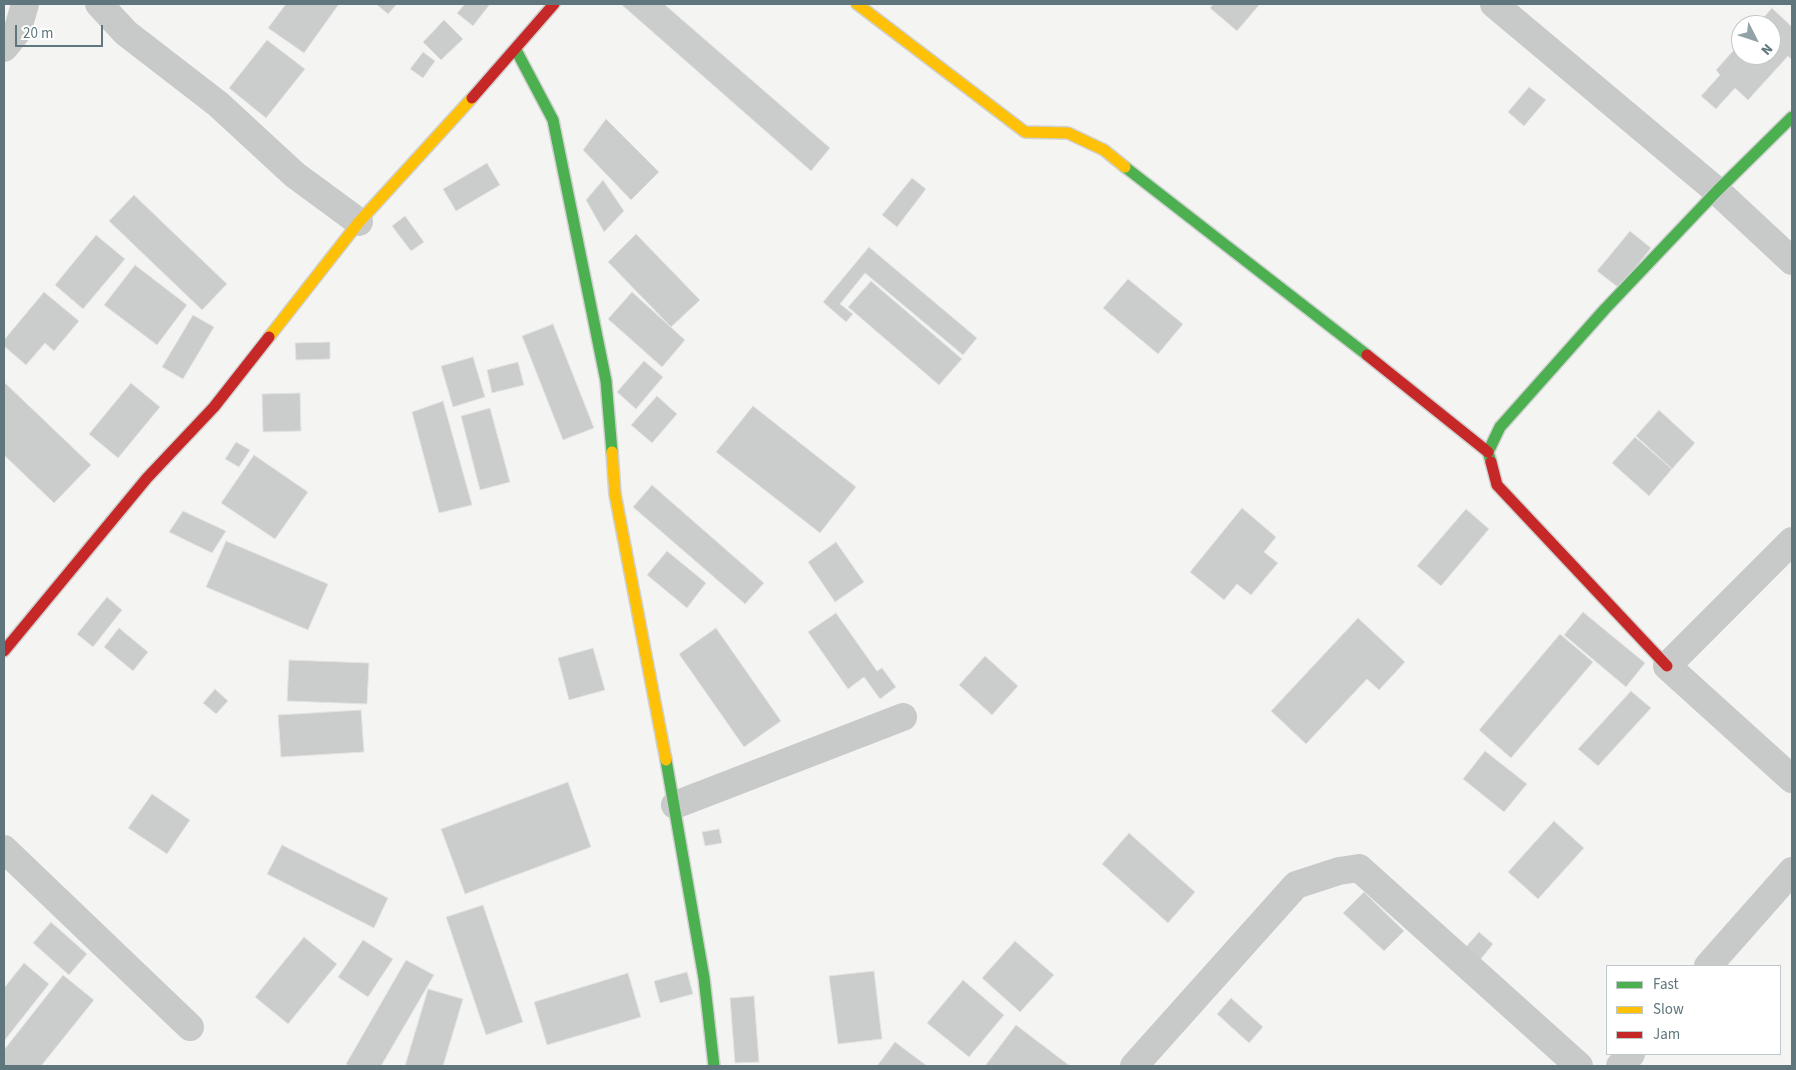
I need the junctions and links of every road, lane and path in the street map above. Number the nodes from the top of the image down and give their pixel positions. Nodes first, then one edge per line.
1 (25, 4) edge
2 (99, 4) edge
3 (554, 4) edge
4 (857, 4) edge
5 (1494, 4) edge
6 (4, 48) edge
7 (516, 50) junction
8 (1792, 117) edge
9 (1717, 191) junction
10 (359, 222) junction
11 (1792, 261) edge
12 (1488, 452) junction
13 (1792, 541) edge
14 (4, 651) edge
15 (1667, 666) junction
16 (903, 717) dead end
17 (1792, 779) edge
18 (675, 805) junction
19 (4, 849) edge
20 (1792, 871) edge
21 (1709, 965) edge
22 (190, 1027) dead end
23 (1630, 1055) edge
24 (714, 1066) edge
25 (1134, 1066) edge
26 (1579, 1066) edge
27 (1620, 1066) edge

1 - 6 street
2 - 10 street
3 - 7 street
4 - 12 street
5 - 9 street
7 - 10 street
7 - 18 street
8 - 9 street
9 - 11 street
9 - 12 street
10 - 14 street
12 - 15 street
13 - 15 street
15 - 17 street
16 - 18 street
18 - 24 street
19 - 22 street
20 - 21 street
23 - 27 street
25 - 26 street

